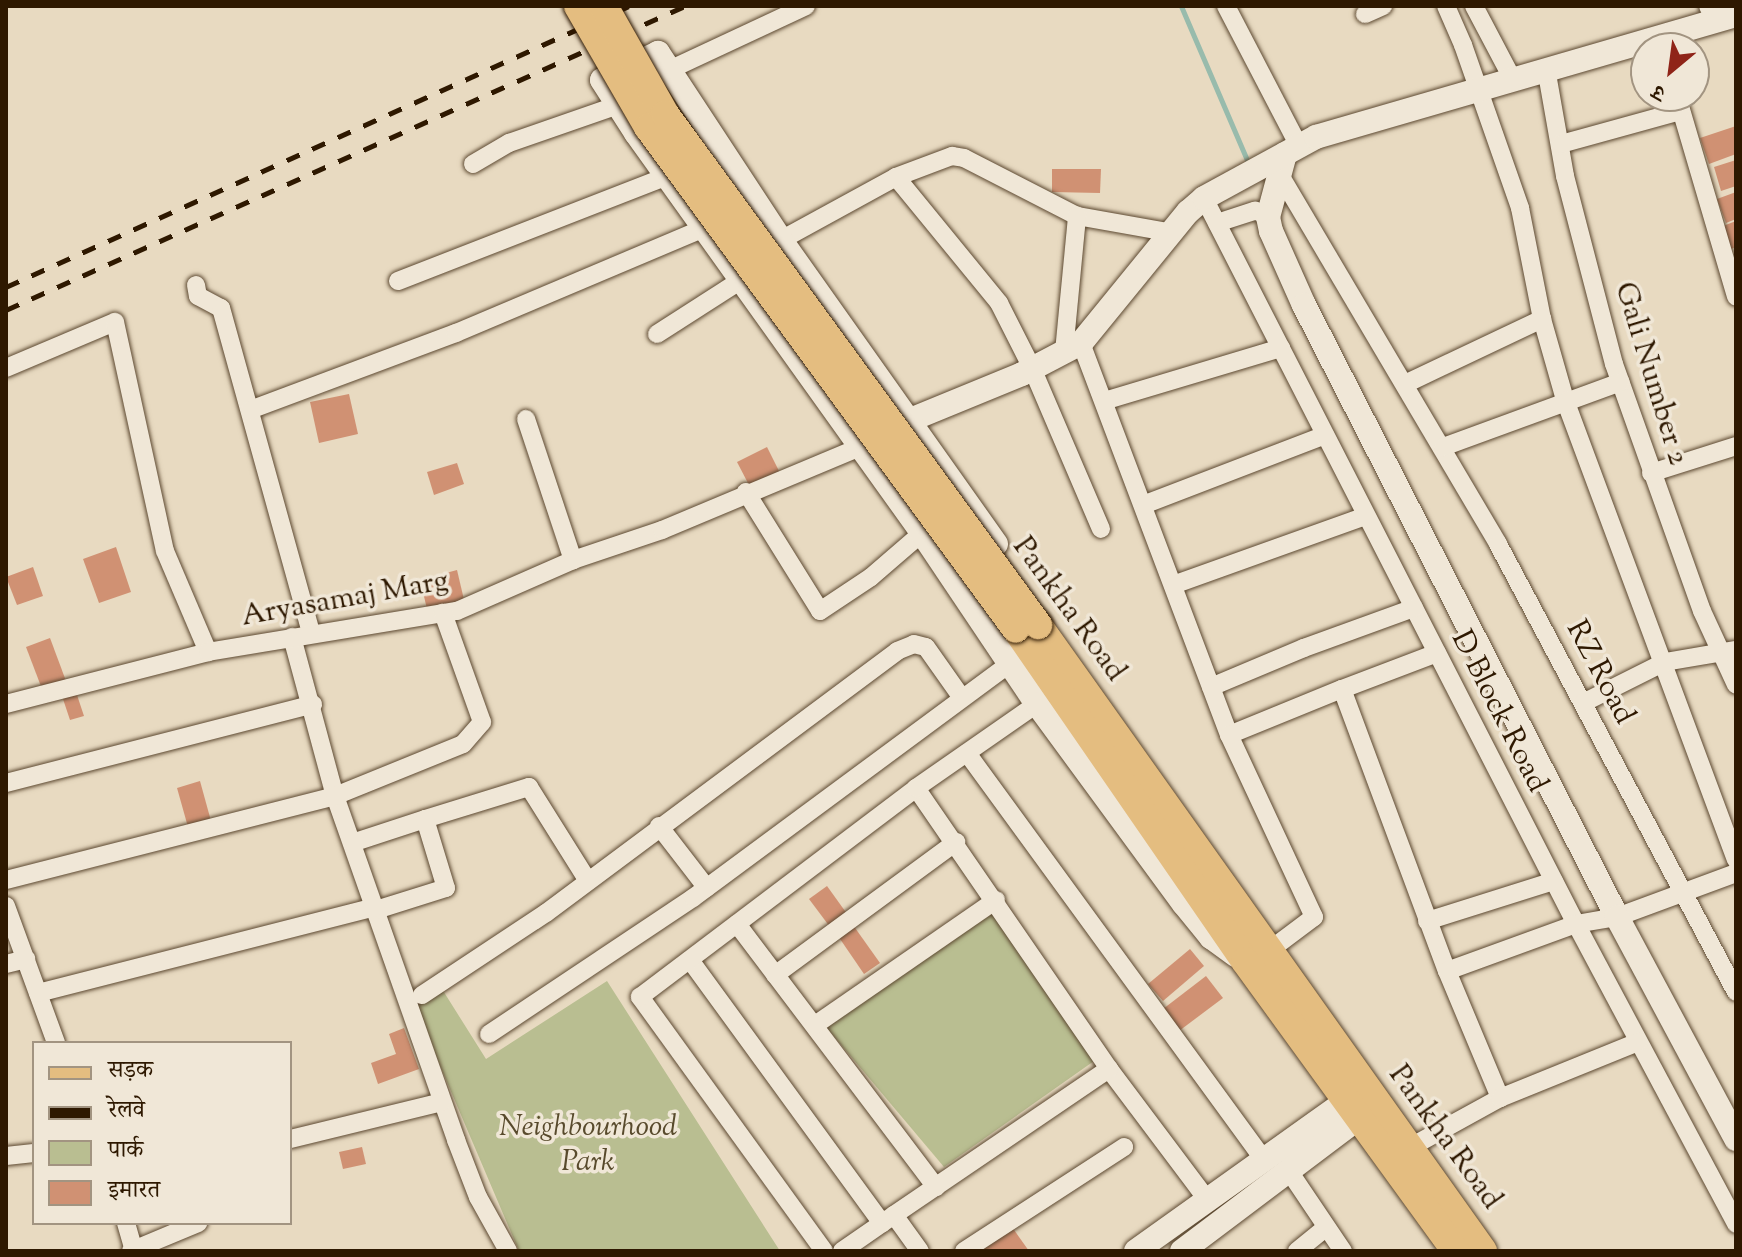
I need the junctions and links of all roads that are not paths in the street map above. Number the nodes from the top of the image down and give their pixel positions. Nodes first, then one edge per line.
1 (578, 6) edge
2 (604, 6) edge
3 (806, 6) edge
4 (1226, 6) edge
5 (1383, 6) edge
6 (1446, 6) edge
7 (1474, 6) edge
8 (1365, 14) dead end
9 (1720, 14) edge
10 (1683, 32) edge
11 (1630, 49) edge
12 (1546, 68) junction
13 (669, 70) junction
14 (1512, 78) junction
15 (1478, 88) junction
16 (618, 105) junction
17 (1655, 112) edge
18 (1681, 112) edge
19 (1561, 144) junction
20 (1288, 158) junction
21 (473, 164) dead end
22 (667, 176) junction
23 (896, 177) junction
24 (1204, 198) junction
25 (1269, 214) junction
26 (1077, 216) junction
27 (1217, 223) junction
28 (704, 228) junction
29 (1168, 232) junction
30 (781, 240) junction
31 (741, 280) junction
32 (398, 281) dead end
33 (196, 285) dead end
34 (1736, 297) edge
35 (1542, 319) junction
36 (657, 334) dead end
37 (1072, 347) junction
38 (1281, 348) junction
39 (6, 368) edge
40 (1032, 368) junction
41 (1621, 382) junction
42 (1405, 384) junction
43 (1565, 400) junction
44 (1104, 401) junction
45 (250, 410) junction
46 (526, 419) dead end
47 (908, 421) junction
48 (1325, 435) junction
49 (859, 444) junction
50 (1736, 446) edge
51 (1443, 447) junction
52 (1651, 473) junction
53 (746, 492) junction
54 (1143, 505) junction
55 (1366, 516) junction
56 (1101, 529) dead end
57 (922, 533) junction
58 (573, 560) junction
59 (1173, 585) junction
60 (1414, 608) junction
61 (443, 613) junction
62 (1027, 627) junction
63 (311, 633) junction
64 (292, 637) junction
65 (208, 652) junction
66 (1729, 652) edge
67 (1437, 653) junction
68 (1665, 662) junction
69 (1009, 664) junction
70 (1736, 685) edge
71 (1211, 687) junction
72 (1342, 689) junction
73 (962, 698) junction
74 (1583, 703) junction
75 (6, 704) edge
76 (313, 704) junction
77 (1037, 704) junction
78 (1229, 735) junction
79 (967, 753) junction
80 (6, 783) edge
81 (916, 788) junction
82 (335, 796) junction
83 (425, 819) junction
84 (659, 826) junction
85 (956, 842) junction
86 (352, 843) junction
87 (1736, 859) edge
88 (1736, 873) edge
89 (6, 880) edge
90 (588, 881) junction
91 (1554, 881) junction
92 (707, 888) junction
93 (1683, 894) junction
94 (996, 900) junction
95 (6, 906) edge
96 (375, 908) junction
97 (1617, 917) junction
98 (1427, 921) junction
99 (737, 924) junction
100 (1576, 924) junction
101 (1257, 956) junction
102 (26, 959) junction
103 (690, 960) junction
104 (6, 964) edge
105 (1447, 971) junction
106 (775, 975) junction
107 (1736, 992) edge
108 (38, 993) junction
109 (422, 995) dead end
110 (815, 1025) junction
111 (489, 1034) dead end
112 (55, 1041) edge
113 (1638, 1042) junction
114 (1109, 1069) junction
115 (1500, 1098) junction
116 (442, 1102) junction
117 (1362, 1103) junction
118 (292, 1139) edge
119 (1736, 1139) edge
120 (1124, 1147) dead end
121 (1409, 1148) junction
122 (32, 1153) edge
123 (6, 1156) edge
124 (1264, 1160) junction
125 (1289, 1171) junction
126 (936, 1187) junction
127 (1208, 1201) junction
128 (888, 1219) junction
129 (1736, 1224) edge
130 (126, 1225) edge
131 (193, 1225) edge
132 (1325, 1228) junction
133 (133, 1251) edge
134 (508, 1251) edge
135 (824, 1251) edge
136 (842, 1251) edge
137 (920, 1251) edge
138 (964, 1251) edge
139 (1136, 1251) edge
140 (1182, 1251) edge
141 (1297, 1251) edge
142 (1343, 1251) edge
143 (1456, 1251) edge
144 (1483, 1251) edge

1 - 62 main road, Pankha Road, bridge
2 - 62 main road, Pankha Road, bridge
3 - 13 street
4 - 20 street, RZ Road
5 - 8 street
6 - 15 street
7 - 14 street
9 - 10 street
11 - 12 street
12 - 14 street
12 - 19 street, Gali Number 2
13 - 16 street
13 - 30 street
14 - 15 street
15 - 20 street
15 - 35 street
16 - 21 street
16 - 22 street
17 - 19 street
18 - 34 street
19 - 41 street, Gali Number 2
20 - 24 street
20 - 25 street
20 - 42 street, RZ Road
22 - 28 street
22 - 32 street
23 - 26 street
23 - 30 street
23 - 40 street
24 - 27 street, D Block Road
24 - 29 street
25 - 27 street
25 - 97 street
26 - 29 street
26 - 37 street
27 - 38 street, D Block Road
28 - 31 street
28 - 45 street
29 - 37 street
30 - 47 street
31 - 36 street
31 - 49 street
33 - 45 street
35 - 42 street
35 - 43 street
37 - 40 street
37 - 44 street
38 - 44 street
38 - 48 street, D Block Road
39 - 65 street
40 - 47 street
40 - 56 street
41 - 43 street
41 - 52 street, Gali Number 2
42 - 51 street, RZ Road
43 - 51 street
43 - 68 street
44 - 54 street
45 - 63 street
46 - 58 street
47 - 49 street
47 - 101 street
48 - 54 street
48 - 55 street, D Block Road
49 - 53 street, Aryasamaj Marg
49 - 57 street
50 - 52 street
51 - 74 street, RZ Road
52 - 66 street, Gali Number 2
53 - 57 street
53 - 58 street, Aryasamaj Marg
54 - 59 street
55 - 59 street
55 - 60 street, D Block Road
57 - 69 street
58 - 61 street, Aryasamaj Marg
59 - 71 street
60 - 67 street, D Block Road
60 - 71 street
61 - 63 street, Aryasamaj Marg
61 - 82 street
62 - 101 main road, Pankha Road
63 - 64 street, Aryasamaj Marg
64 - 65 street, Aryasamaj Marg
64 - 76 street
65 - 75 street, Aryasamaj Marg
66 - 68 street
66 - 70 street, Gali Number 2
67 - 72 street
67 - 91 street, D Block Road
68 - 74 street
68 - 87 street
69 - 73 street
69 - 77 street
71 - 78 street
72 - 78 street
72 - 98 street
73 - 84 street
73 - 92 street
74 - 93 street, RZ Road
76 - 80 street
76 - 82 street
77 - 79 street
77 - 101 street
78 - 101 street
79 - 81 street
79 - 124 street
81 - 85 street
81 - 99 street
82 - 86 street
82 - 89 street
83 - 86 street
83 - 90 street
83 - 96 street
84 - 90 street
84 - 92 street
85 - 94 street
85 - 106 street
86 - 96 street
88 - 93 street
90 - 109 street
91 - 98 street
91 - 100 street, D Block Road
92 - 111 street
93 - 97 street
93 - 107 street, RZ Road
94 - 110 street
94 - 114 street
95 - 102 street
96 - 108 street
96 - 116 street
97 - 100 street
97 - 119 street
98 - 105 street
99 - 103 street
99 - 106 street
100 - 105 street
100 - 113 street, D Block Road
101 - 117 main road, Pankha Road
102 - 104 street
102 - 108 street
103 - 128 street
103 - 135 street
105 - 115 street
106 - 110 street
108 - 112 street
110 - 126 street
113 - 115 street
113 - 129 street, D Block Road
114 - 126 street
114 - 127 street
115 - 121 street
116 - 118 street
116 - 134 street
117 - 121 main road, Pankha Road
117 - 124 street
117 - 125 street
117 - 143 main road, Pankha Road
120 - 138 street
121 - 144 main road, Pankha Road
122 - 123 street
124 - 127 street
125 - 132 street
125 - 140 street
126 - 128 street
127 - 139 street
128 - 136 street
128 - 137 street
130 - 133 street
131 - 133 street
132 - 141 street
132 - 142 street

